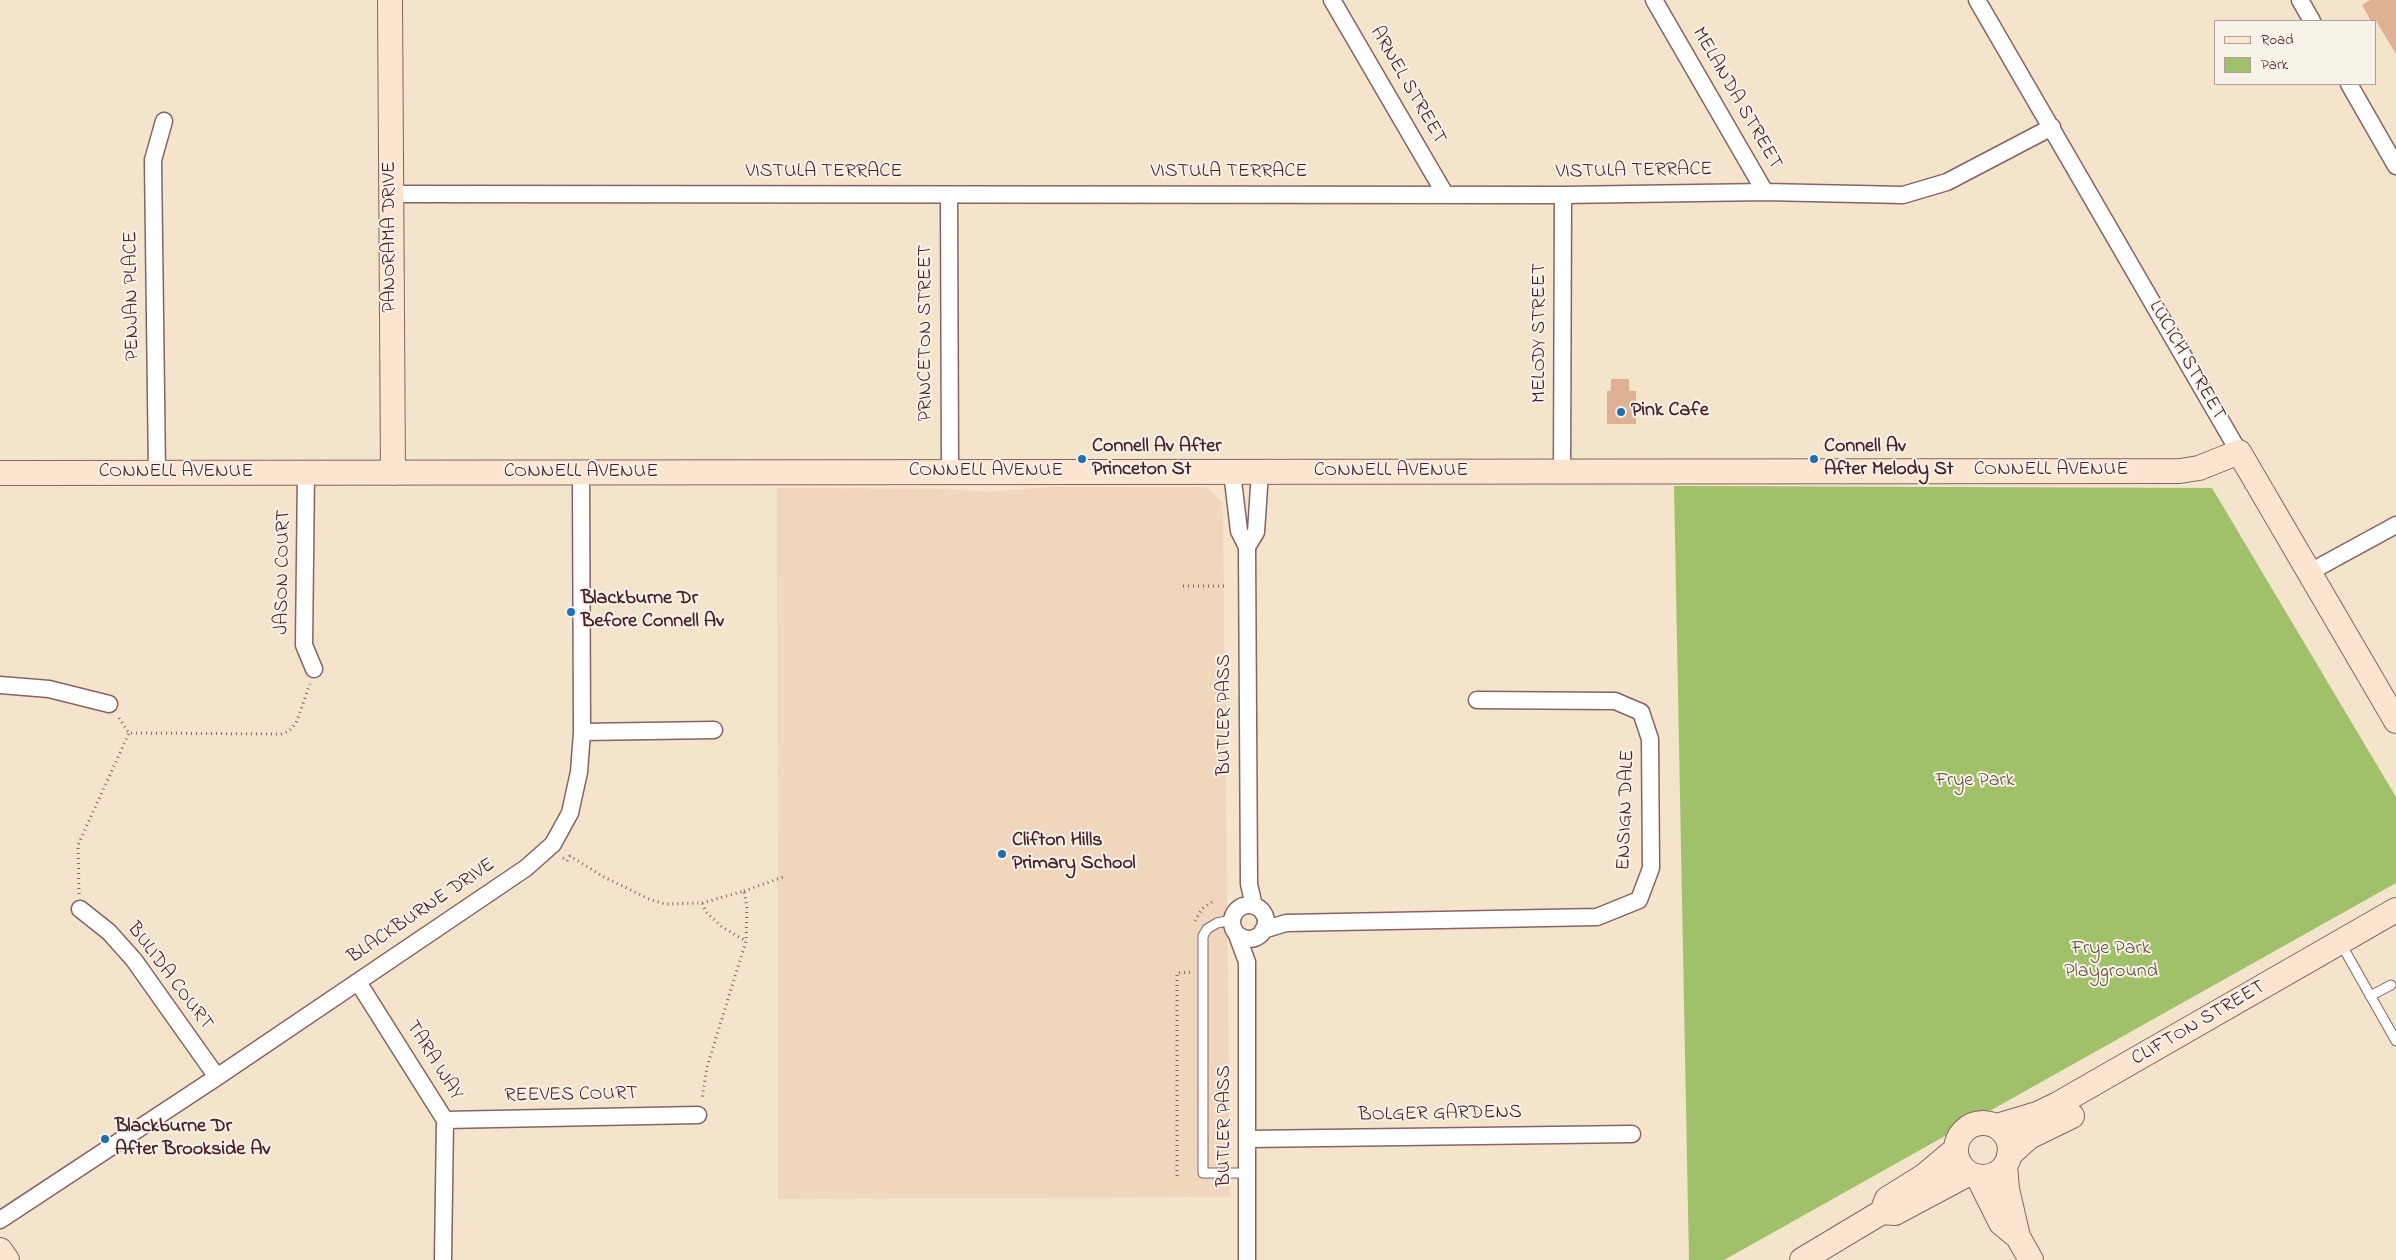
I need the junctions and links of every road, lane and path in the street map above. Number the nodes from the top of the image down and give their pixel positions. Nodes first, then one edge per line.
1 (390, 0) edge
2 (1332, 0) edge
3 (1654, 0) edge
4 (1976, 0) edge
5 (2300, 0) edge
6 (2311, 20) edge
7 (2350, 85) edge
8 (164, 121) dead end
9 (2052, 127) junction
10 (2396, 166) edge
11 (1765, 192) junction
12 (390, 194) junction
13 (1445, 194) junction
14 (948, 195) junction
15 (1563, 195) junction
16 (2239, 452) junction
17 (950, 471) junction
18 (1232, 472) junction
19 (1260, 472) junction
20 (1562, 472) junction
21 (0, 473) edge
22 (157, 473) junction
23 (306, 473) junction
24 (393, 473) junction
25 (581, 474) junction
26 (2396, 525) edge
27 (1247, 547) junction
28 (2308, 572) junction
29 (1183, 586) dead end
30 (1227, 586) dead end
31 (314, 669) dead end
32 (0, 685) edge
33 (307, 693) dead end
34 (1477, 700) dead end
35 (109, 704) dead end
36 (120, 720) dead end
37 (2396, 722) edge
38 (714, 730) dead end
39 (582, 732) junction
40 (129, 733) junction
41 (560, 856) dead end
42 (78, 872) dead end
43 (786, 876) dead end
44 (1249, 884) junction
45 (744, 891) junction
46 (1212, 902) dead end
47 (702, 903) junction
48 (80, 909) dead end
49 (1258, 909) junction
50 (2396, 910) edge
51 (1236, 921) junction
52 (1286, 923) junction
53 (1194, 924) dead end
54 (2396, 924) edge
55 (1262, 932) junction
56 (746, 942) junction
57 (2343, 947) junction
58 (1247, 962) junction
59 (1194, 964) dead end
60 (358, 982) junction
61 (2391, 985) dead end
62 (2370, 996) junction
63 (2396, 1041) edge
64 (217, 1077) junction
65 (704, 1090) dead end
66 (698, 1115) dead end
67 (445, 1120) junction
68 (1996, 1126) junction
69 (1632, 1134) dead end
70 (1248, 1138) junction
71 (1955, 1150) junction
72 (2008, 1160) junction
73 (1247, 1173) junction
74 (1177, 1176) dead end
75 (1973, 1176) junction
76 (1882, 1212) junction
77 (0, 1220) edge
78 (2018, 1237) junction
79 (0, 1250) edge
80 (6, 1260) edge
81 (443, 1260) edge
82 (1247, 1260) edge
83 (1802, 1260) edge
84 (2031, 1260) edge

1 - 12 street, PANORAMA DRIVE
2 - 13 street, ARNEL STREET
3 - 11 street, MELANDA STREET
4 - 9 street, LUCICH STREET
5 - 6 street
7 - 10 street
8 - 22 street, PENJAN PLACE
9 - 11 street, VISTULA TERRACE
9 - 16 street, LUCICH STREET
11 - 15 street, VISTULA TERRACE
12 - 14 street, VISTULA TERRACE
12 - 24 street, PANORAMA DRIVE
13 - 14 street, VISTULA TERRACE
13 - 15 street, VISTULA TERRACE
14 - 17 street, PRINCETON STREET
15 - 20 street, MELODY STREET
16 - 20 street, CONNELL AVENUE
16 - 28 street, LUCICH STREET
17 - 18 street, CONNELL AVENUE
17 - 25 street, CONNELL AVENUE
18 - 19 street, CONNELL AVENUE
18 - 27 street, BUTLER PASS
19 - 20 street, CONNELL AVENUE
19 - 27 street, BUTLER PASS
21 - 22 street, CONNELL AVENUE
22 - 23 street, CONNELL AVENUE
23 - 24 street, CONNELL AVENUE
23 - 31 street, JASON COURT
24 - 25 street, CONNELL AVENUE
25 - 39 street, BLACKBURNE DRIVE
26 - 28 street
27 - 44 street, BUTLER PASS
28 - 37 street, LUCICH STREET
29 - 30 path
32 - 35 street
33 - 40 path
34 - 52 street, ENSIGN DALE
36 - 40 path
38 - 39 street
39 - 60 street, BLACKBURNE DRIVE
40 - 42 path
41 - 47 path
43 - 45 path
44 - 49 street, BUTLER PASS
44 - 51 street, BUTLER PASS
45 - 47 path
45 - 56 path
46 - 53 path
47 - 56 path
48 - 64 street, BULIDA COURT
49 - 51 street
49 - 52 street, ENSIGN DALE
49 - 55 street
50 - 57 street, CLIFTON STREET
51 - 55 street
51 - 58 street, BUTLER PASS
51 - 73 lane
52 - 55 street, ENSIGN DALE
54 - 57 street, CLIFTON STREET
55 - 58 street, BUTLER PASS
56 - 65 path
57 - 62 lane
57 - 68 street, CLIFTON STREET
57 - 72 street, CLIFTON STREET
58 - 70 street, BUTLER PASS
59 - 74 path
60 - 64 street, BLACKBURNE DRIVE
60 - 67 street, TARA WAY
61 - 62 lane
62 - 63 lane
64 - 77 street, BLACKBURNE DRIVE
66 - 67 street, REEVES COURT
67 - 81 street, TARA WAY
68 - 71 street
68 - 72 street
69 - 70 street, BOLGER GARDENS
70 - 73 street, BUTLER PASS
71 - 75 street
71 - 76 street
72 - 75 street
72 - 78 street
73 - 82 street, BUTLER PASS
75 - 76 street
75 - 78 street
76 - 83 street
78 - 84 street
79 - 80 street

